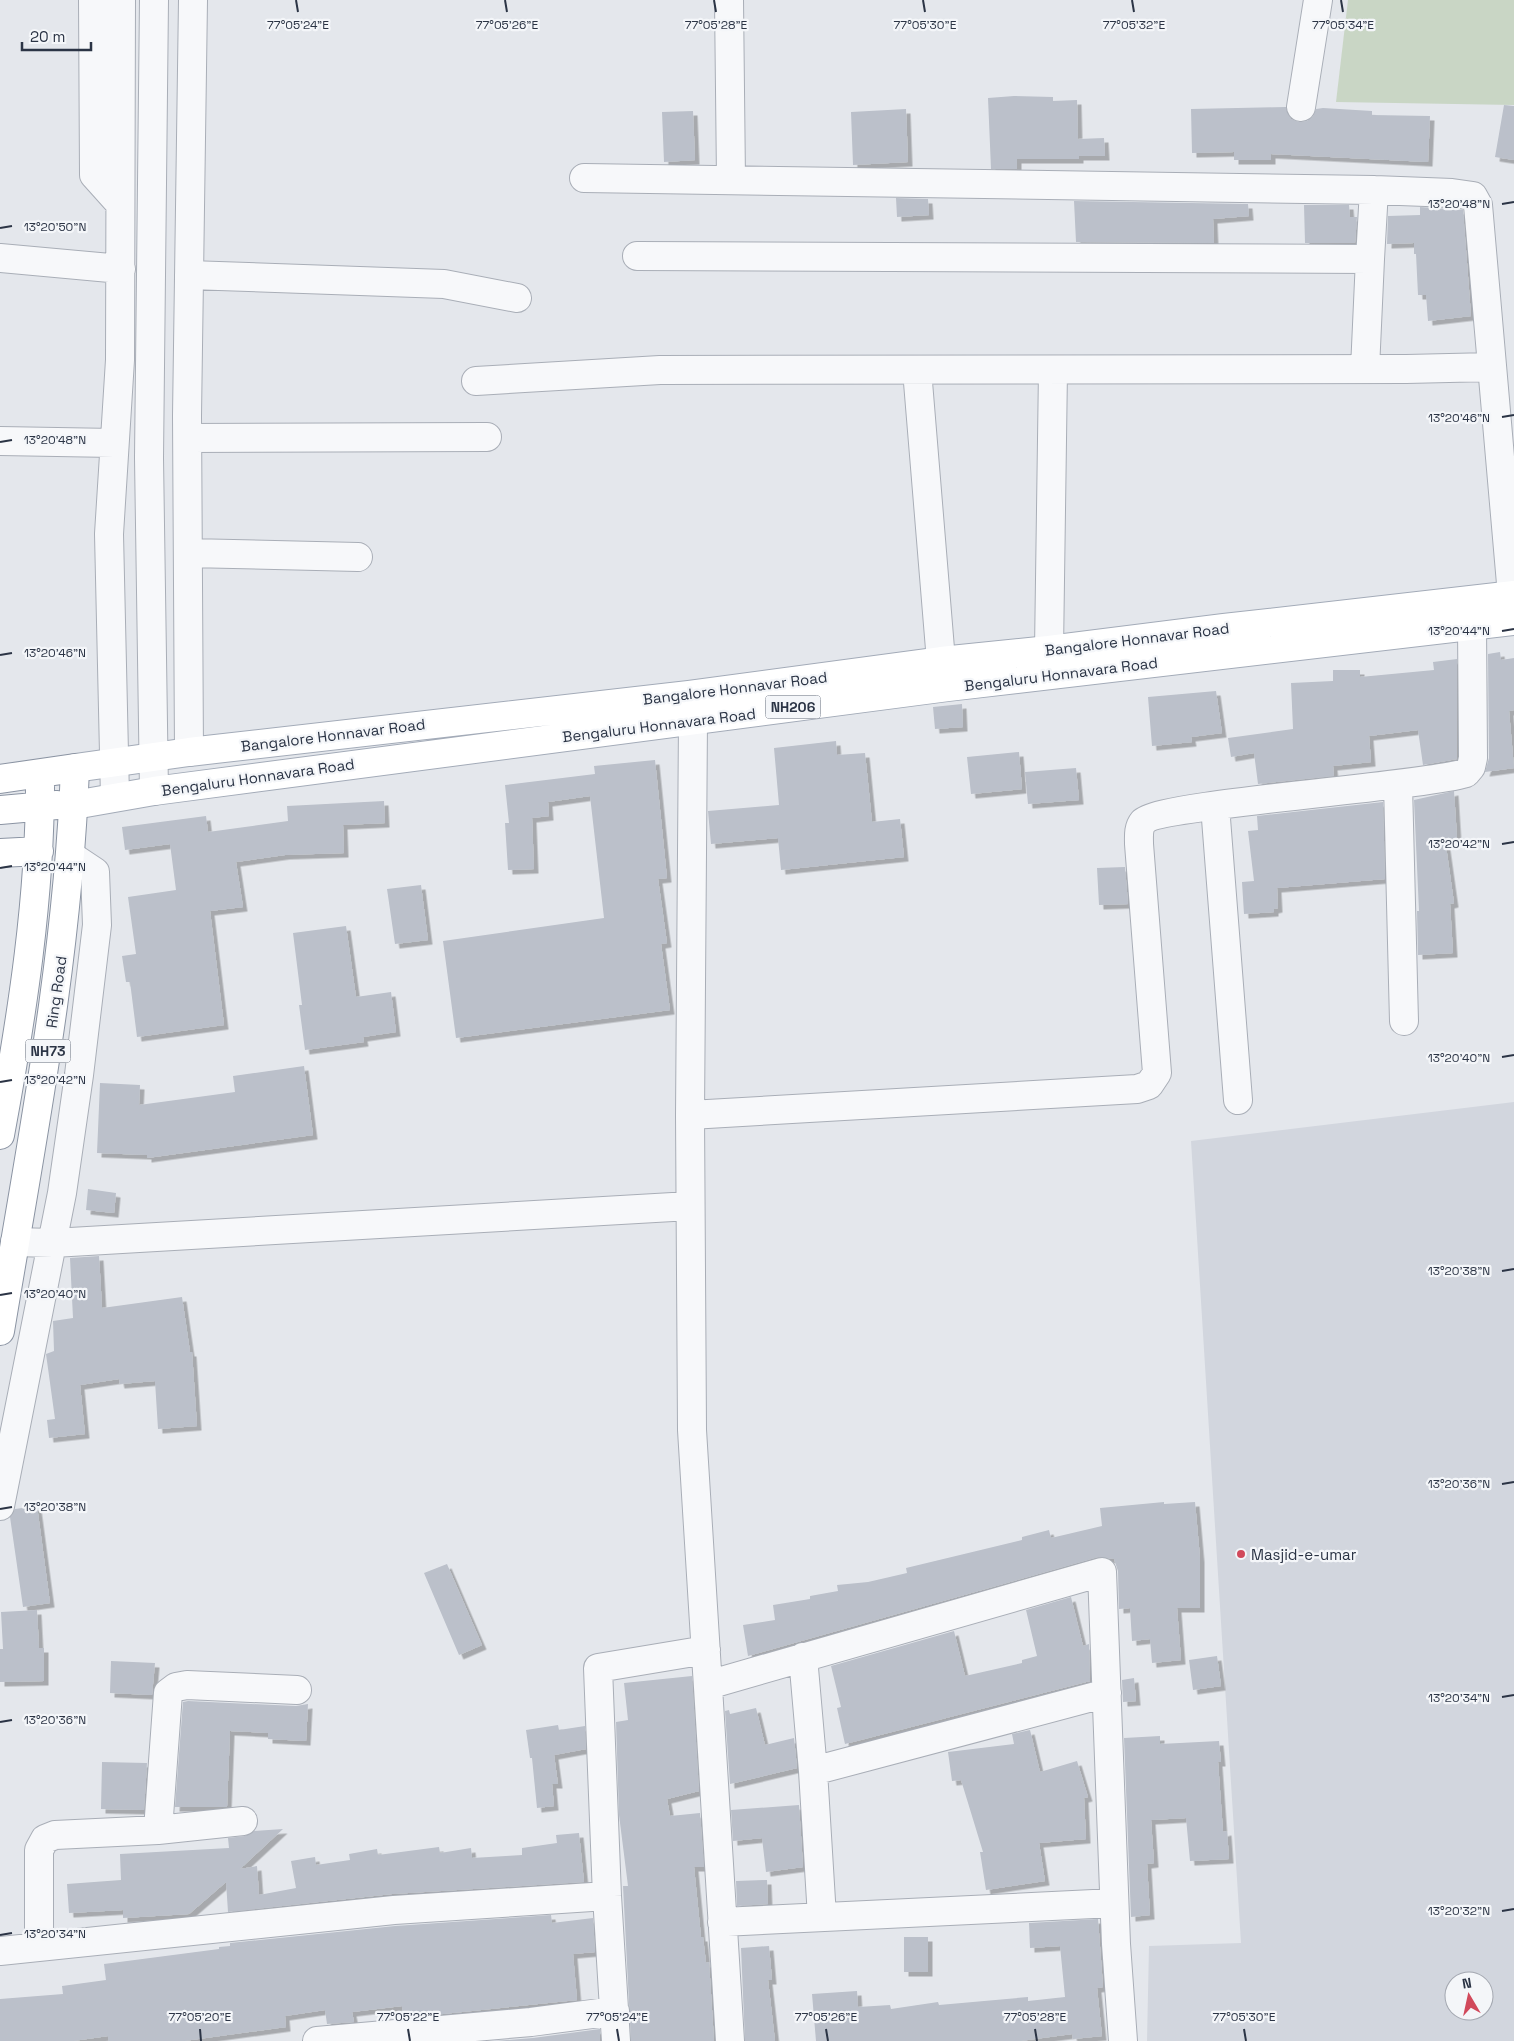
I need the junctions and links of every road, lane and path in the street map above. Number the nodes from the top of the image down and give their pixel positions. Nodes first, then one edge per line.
1 (93, 0) edge
2 (121, 0) edge
3 (154, 0) edge
4 (193, 0) edge
5 (729, 0) edge
6 (1318, 0) edge
7 (1301, 107) dead end
8 (584, 178) dead end
9 (732, 180) junction
10 (1374, 190) junction
11 (120, 204) junction
12 (637, 256) dead end
13 (0, 258) edge
14 (1370, 259) junction
15 (121, 270) junction
16 (189, 275) junction
17 (517, 298) dead end
18 (1492, 367) junction
19 (1365, 369) junction
20 (917, 370) junction
21 (1053, 370) junction
22 (476, 381) dead end
23 (487, 437) dead end
24 (188, 438) junction
25 (0, 441) edge
26 (114, 443) junction
27 (188, 553) junction
28 (358, 556) dead end
29 (1513, 604) edge
30 (1472, 626) junction
31 (1049, 650) junction
32 (941, 661) junction
33 (693, 720) junction
34 (189, 752) junction
35 (154, 757) junction
36 (115, 764) junction
37 (75, 768) junction
38 (40, 774) junction
39 (0, 779) edge
40 (1398, 785) junction
41 (154, 791) junction
42 (116, 797) junction
43 (74, 805) junction
44 (40, 806) junction
45 (1215, 806) junction
46 (0, 810) edge
47 (39, 850) junction
48 (0, 853) edge
49 (71, 856) junction
50 (1404, 1021) dead end
51 (1238, 1100) dead end
52 (690, 1115) junction
53 (1, 1129) edge
54 (690, 1206) junction
55 (15, 1242) junction
56 (53, 1243) junction
57 (0, 1332) edge
58 (0, 1506) edge
59 (706, 1650) junction
60 (803, 1657) junction
61 (708, 1685) junction
62 (297, 1690) dead end
63 (1107, 1693) junction
64 (814, 1771) junction
65 (244, 1821) dead end
66 (158, 1830) junction
67 (607, 1896) junction
68 (1114, 1904) junction
69 (822, 1917) junction
70 (722, 1922) junction
71 (39, 1948) junction
72 (0, 1951) edge
73 (614, 2011) junction
74 (317, 2041) edge
75 (616, 2041) edge
76 (730, 2041) edge
77 (1123, 2041) edge

1 - 11 street
2 - 11 street
3 - 35 street
4 - 16 street
5 - 9 street
6 - 7 street
8 - 9 street
9 - 10 street
10 - 14 street
10 - 18 street
11 - 15 street
12 - 14 street
13 - 15 street
14 - 19 street
15 - 26 street
16 - 17 street
16 - 24 street
18 - 19 street
18 - 29 street
19 - 21 street
20 - 21 street
20 - 22 street
20 - 32 street
21 - 31 street
23 - 24 street
24 - 27 street
25 - 26 street
26 - 36 street
27 - 28 street
27 - 34 street
29 - 30 main road, Bengaluru Honnavara Road / NH206
29 - 31 main road, Bangalore Honnavar Road / NH206
30 - 33 main road, Bengaluru Honnavara Road / NH206
30 - 40 street
31 - 32 main road, Bangalore Honnavar Road / NH206
32 - 34 main road, Bangalore Honnavar Road / NH206
33 - 41 main road, Bengaluru Honnavara Road / NH206
33 - 52 street
34 - 35 main road, Bangalore Honnavar Road / NH206
35 - 36 main road, Bangalore Honnavar Road / NH206
35 - 41 street
36 - 37 main road, Bangalore Honnavar Road / NH206
36 - 42 street
37 - 38 main road, Bangalore Honnavar Road
37 - 43 main road, Ring Road / NH73
38 - 39 main road, Bangalore Honnavar Road
38 - 44 main road, NH73
40 - 45 street
40 - 50 street
41 - 42 main road, Bengaluru Honnavara Road / NH206
42 - 43 main road, Bengaluru Honnavara Road / NH206
43 - 44 main road, Bengaluru Honnavara Road
43 - 49 main road, Ring Road / NH73
44 - 46 main road, Bengaluru Honnavara Road
44 - 47 main road, NH73
45 - 51 street
45 - 52 street
47 - 48 main road
47 - 53 main road, NH73
49 - 55 main road, Ring Road / NH73
49 - 56 street
52 - 54 street
54 - 56 street
54 - 59 street
55 - 56 street
55 - 57 main road, Ring Road / NH73
56 - 58 street
59 - 61 street
59 - 67 street
60 - 61 street
60 - 63 street
60 - 64 street
61 - 70 street
62 - 66 street
63 - 64 street
63 - 68 street
64 - 69 street
65 - 66 street
66 - 71 street
67 - 71 street
67 - 73 street
68 - 69 street
68 - 77 street
69 - 70 street
70 - 76 street
71 - 72 street
73 - 74 street
73 - 75 street

